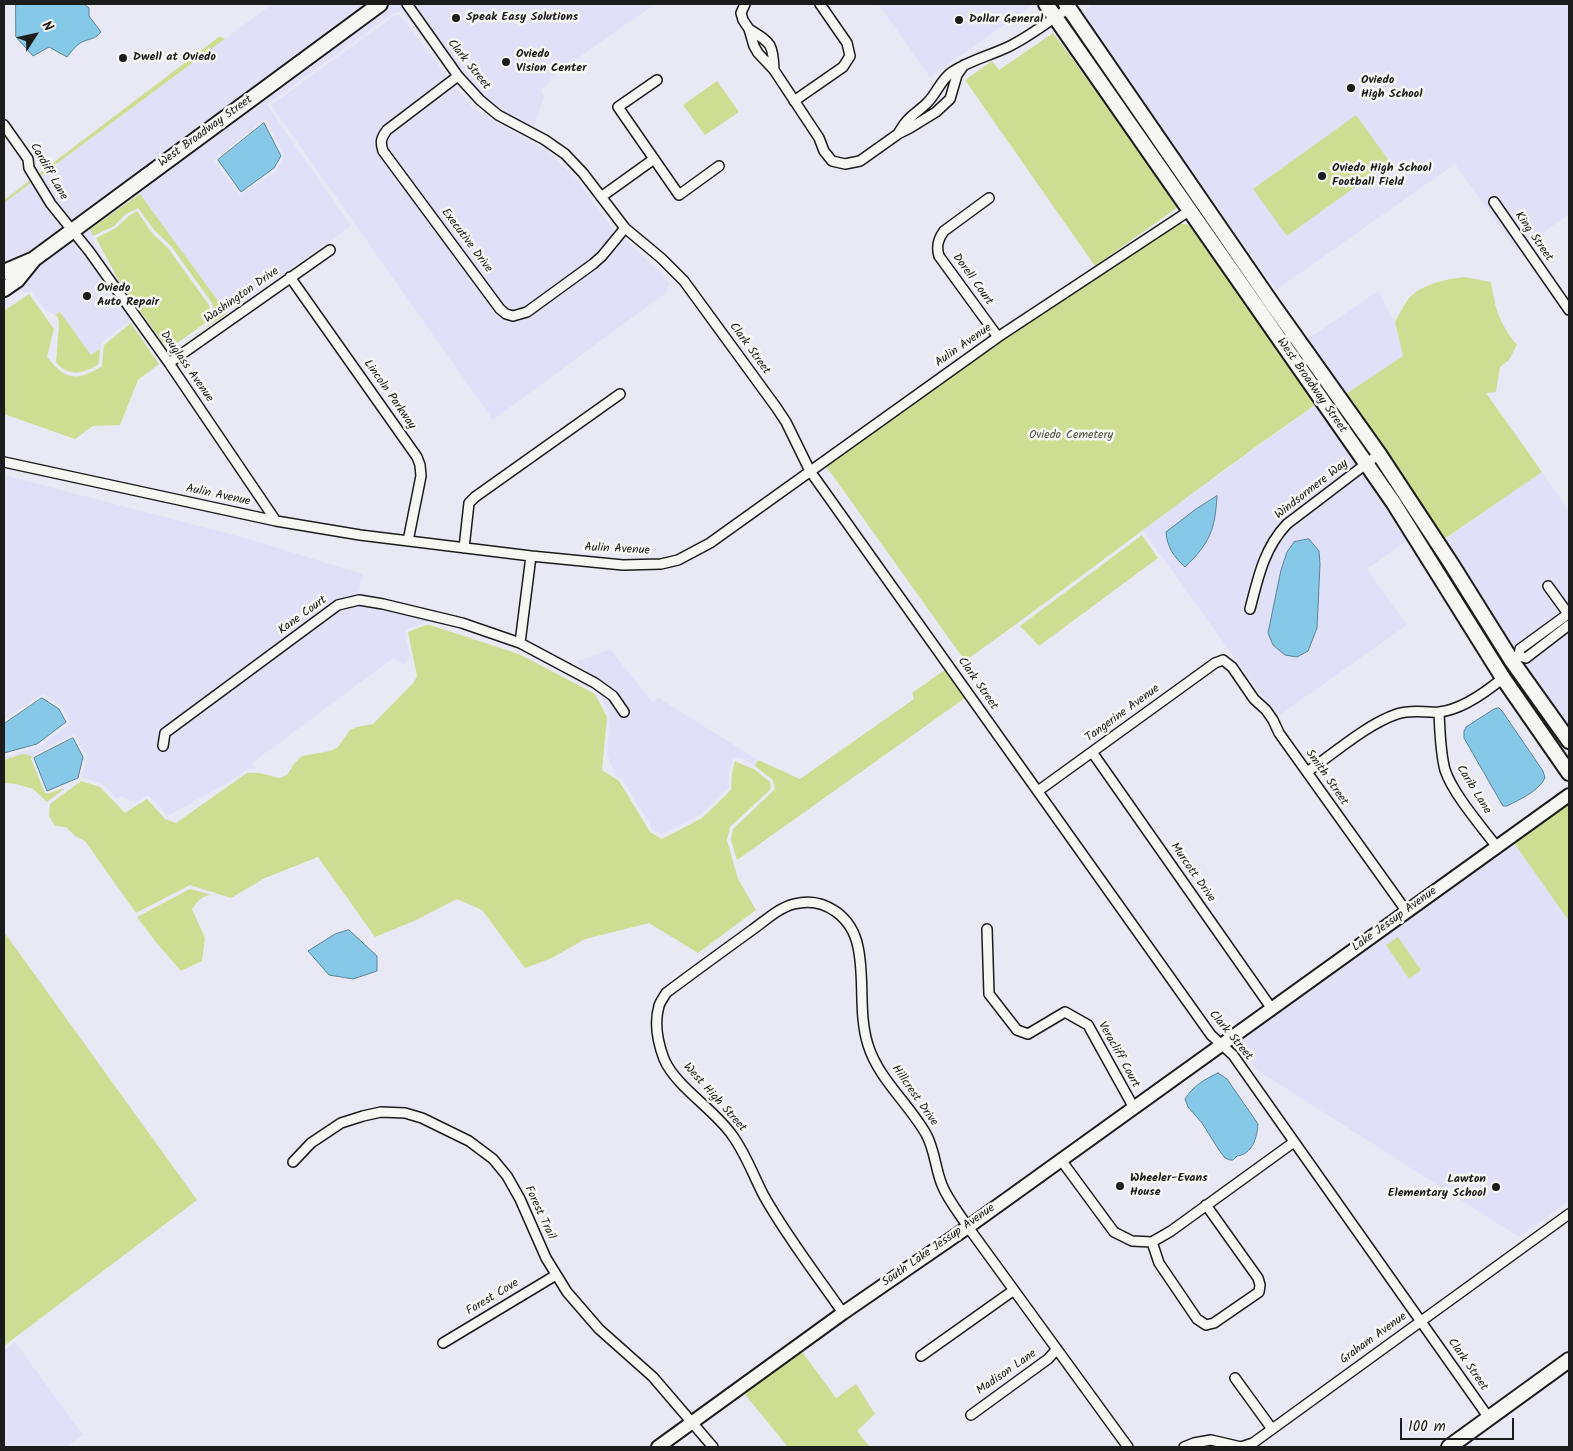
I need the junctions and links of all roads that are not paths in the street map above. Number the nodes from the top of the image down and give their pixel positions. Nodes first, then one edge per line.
1 (380, 4) edge
2 (407, 4) edge
3 (745, 4) edge
4 (820, 4) edge
5 (1046, 4) edge
6 (1070, 5) edge
7 (1055, 17) junction
8 (749, 30) junction
9 (964, 65) junction
10 (774, 70) junction
11 (458, 76) junction
12 (944, 78) junction
13 (657, 80) dead end
14 (955, 85) junction
15 (933, 96) junction
16 (794, 100) junction
17 (945, 105) junction
18 (4, 125) edge
19 (898, 134) junction
20 (1149, 154) junction
21 (654, 159) junction
22 (719, 166) dead end
23 (1181, 172) junction
24 (601, 197) junction
25 (989, 198) dead end
26 (1494, 202) dead end
27 (1189, 211) junction
28 (1219, 226) junction
29 (625, 228) junction
30 (72, 230) junction
31 (330, 250) dead end
32 (32, 260) junction
33 (4, 272) edge
34 (290, 277) junction
35 (4, 289) edge
36 (1569, 310) edge
37 (998, 337) junction
38 (169, 363) junction
39 (620, 394) dead end
40 (1379, 454) junction
41 (4, 462) edge
42 (1366, 464) junction
43 (810, 471) junction
44 (276, 521) junction
45 (408, 541) junction
46 (464, 548) junction
47 (531, 556) junction
48 (1548, 586) dead end
49 (1250, 609) dead end
50 (1569, 614) edge
51 (1569, 625) edge
52 (520, 643) junction
53 (1515, 659) junction
54 (1223, 660) joint
55 (1503, 678) junction
56 (624, 712) dead end
57 (1439, 712) junction
58 (1569, 741) edge
59 (163, 746) dead end
60 (1092, 752) junction
61 (1307, 772) junction
62 (1569, 773) edge
63 (1038, 791) junction
64 (1569, 795) edge
65 (1497, 847) junction
66 (1407, 912) junction
67 (986, 929) dead end
68 (713, 958) joint
69 (1272, 1009) junction
70 (1221, 1045) junction
71 (1134, 1108) junction
72 (1294, 1142) junction
73 (1061, 1160) junction
74 (293, 1162) dead end
75 (1206, 1205) junction
76 (1569, 1214) edge
77 (968, 1227) junction
78 (1152, 1242) junction
79 (556, 1275) junction
80 (1014, 1290) junction
81 (843, 1313) junction
82 (1421, 1321) junction
83 (442, 1343) dead end
84 (1057, 1349) junction
85 (921, 1356) dead end
86 (1569, 1360) edge
87 (1234, 1378) dead end
88 (970, 1414) dead end
89 (1489, 1418) junction
90 (692, 1422) junction
91 (1272, 1429) junction
92 (658, 1447) edge
93 (713, 1447) edge
94 (1128, 1447) edge
95 (1184, 1447) edge
96 (1449, 1447) edge

1 - 30 main road, West Broadway Street
2 - 11 street, Clark Street
3 - 8 street
4 - 16 street
5 - 7 main road, West Broadway Street
6 - 7 street
6 - 23 main road, West Broadway Street
7 - 9 street
7 - 20 main road, West Broadway Street
8 - 10 street
8 - 10 street
9 - 12 street
9 - 14 street
10 - 16 street
11 - 24 street, Clark Street
11 - 29 street, Executive Drive
12 - 14 street
12 - 15 street
13 - 21 street
14 - 17 street
15 - 17 street
15 - 19 street
16 - 19 street
17 - 19 street
18 - 30 street, Cardiff Lane
20 - 23 main road
20 - 27 main road, West Broadway Street
21 - 22 street
21 - 24 street
23 - 28 main road, West Broadway Street
24 - 29 street, Clark Street
25 - 37 street, Dorell Court
26 - 36 street, King Street
27 - 28 main road
27 - 37 street, Aulin Avenue
27 - 42 main road, West Broadway Street
28 - 40 main road, West Broadway Street
29 - 43 street, Clark Street
30 - 32 main road, West Broadway Street
30 - 38 street, Douglass Avenue
31 - 34 street, Washington Drive
32 - 33 main road, West Broadway Street
32 - 35 main road, West Broadway Street
34 - 38 street, Washington Drive
34 - 45 street, Lincoln Parkway
37 - 43 street, Aulin Avenue
38 - 44 street, Douglass Avenue
39 - 46 street
40 - 42 street, Windsormere Way
40 - 53 main road, West Broadway Street
41 - 44 street, Aulin Avenue
42 - 49 street, Windsormere Way
42 - 55 main road, West Broadway Street
43 - 47 street, Aulin Avenue
43 - 63 street, Clark Street
44 - 45 street, Aulin Avenue
45 - 46 street, Aulin Avenue
46 - 47 street, Aulin Avenue
47 - 52 street
48 - 50 street
50 - 53 street
51 - 53 street
52 - 56 street, Kane Court
52 - 59 street, Kane Court
53 - 58 main road, West Broadway Street
54 - 60 street, Tangerine Avenue
54 - 61 street, Smith Street
55 - 57 street
55 - 62 main road, West Broadway Street
57 - 61 street
57 - 65 street, Carib Lane
60 - 63 street, Tangerine Avenue
60 - 69 street, Murcott Drive
61 - 66 street, Smith Street
63 - 70 street, Clark Street
64 - 65 street, Lake Jessup Avenue
65 - 66 street, Lake Jessup Avenue
66 - 69 street, Lake Jessup Avenue
67 - 71 street, Veracliff Court
68 - 77 street, Hillcrest Drive
68 - 81 street, West High Street
69 - 70 street, Lake Jessup Avenue
70 - 71 street, South Lake Jessup Avenue
70 - 72 street, Clark Street
71 - 73 street, South Lake Jessup Avenue
72 - 75 street
72 - 82 street, Clark Street
73 - 77 street, South Lake Jessup Avenue
73 - 78 street
74 - 79 street, Forest Trail
75 - 78 street
75 - 78 street
76 - 82 street, Graham Avenue
77 - 80 street, Hillcrest Drive
77 - 81 street, South Lake Jessup Avenue
79 - 83 street, Forest Cove
79 - 90 street, Forest Trail
80 - 84 street, Hillcrest Drive
80 - 85 street
81 - 90 street, South Lake Jessup Avenue
82 - 89 street, Clark Street
82 - 91 street, Graham Avenue
84 - 88 street, Madison Lane
84 - 94 street, Hillcrest Drive
86 - 89 main road
87 - 91 street
89 - 96 main road
90 - 92 street, South Lake Jessup Avenue
90 - 93 street, Forest Trail
91 - 95 street, Graham Avenue

